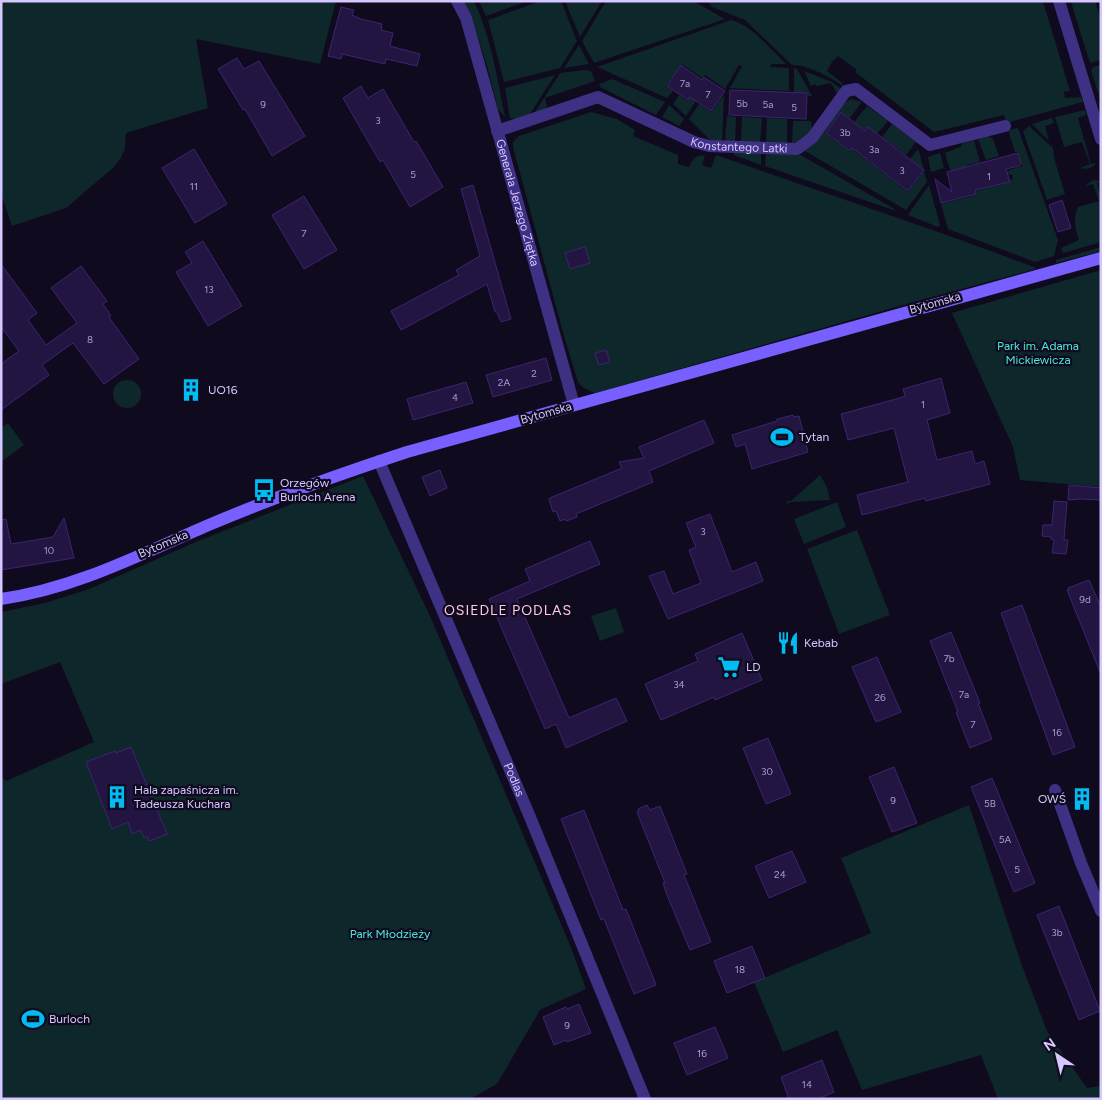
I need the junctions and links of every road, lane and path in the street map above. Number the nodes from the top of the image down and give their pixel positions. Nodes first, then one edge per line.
1 (457, 1) edge
2 (1059, 1) edge
3 (1005, 126) dead end
4 (498, 131) junction
5 (1101, 139) edge
6 (1101, 258) edge
7 (574, 405) junction
8 (379, 461) junction
9 (1, 599) edge
10 (1055, 790) dead end
11 (1101, 911) edge
12 (645, 1099) edge

1 - 4 street, Generała Jerzego Ziętka
2 - 5 street
3 - 4 street, Konstantego Latki
4 - 7 street, Generała Jerzego Ziętka
6 - 7 street, Bytomska
7 - 8 street, Bytomska
8 - 9 street, Bytomska
8 - 12 street, Podlas
10 - 11 street

